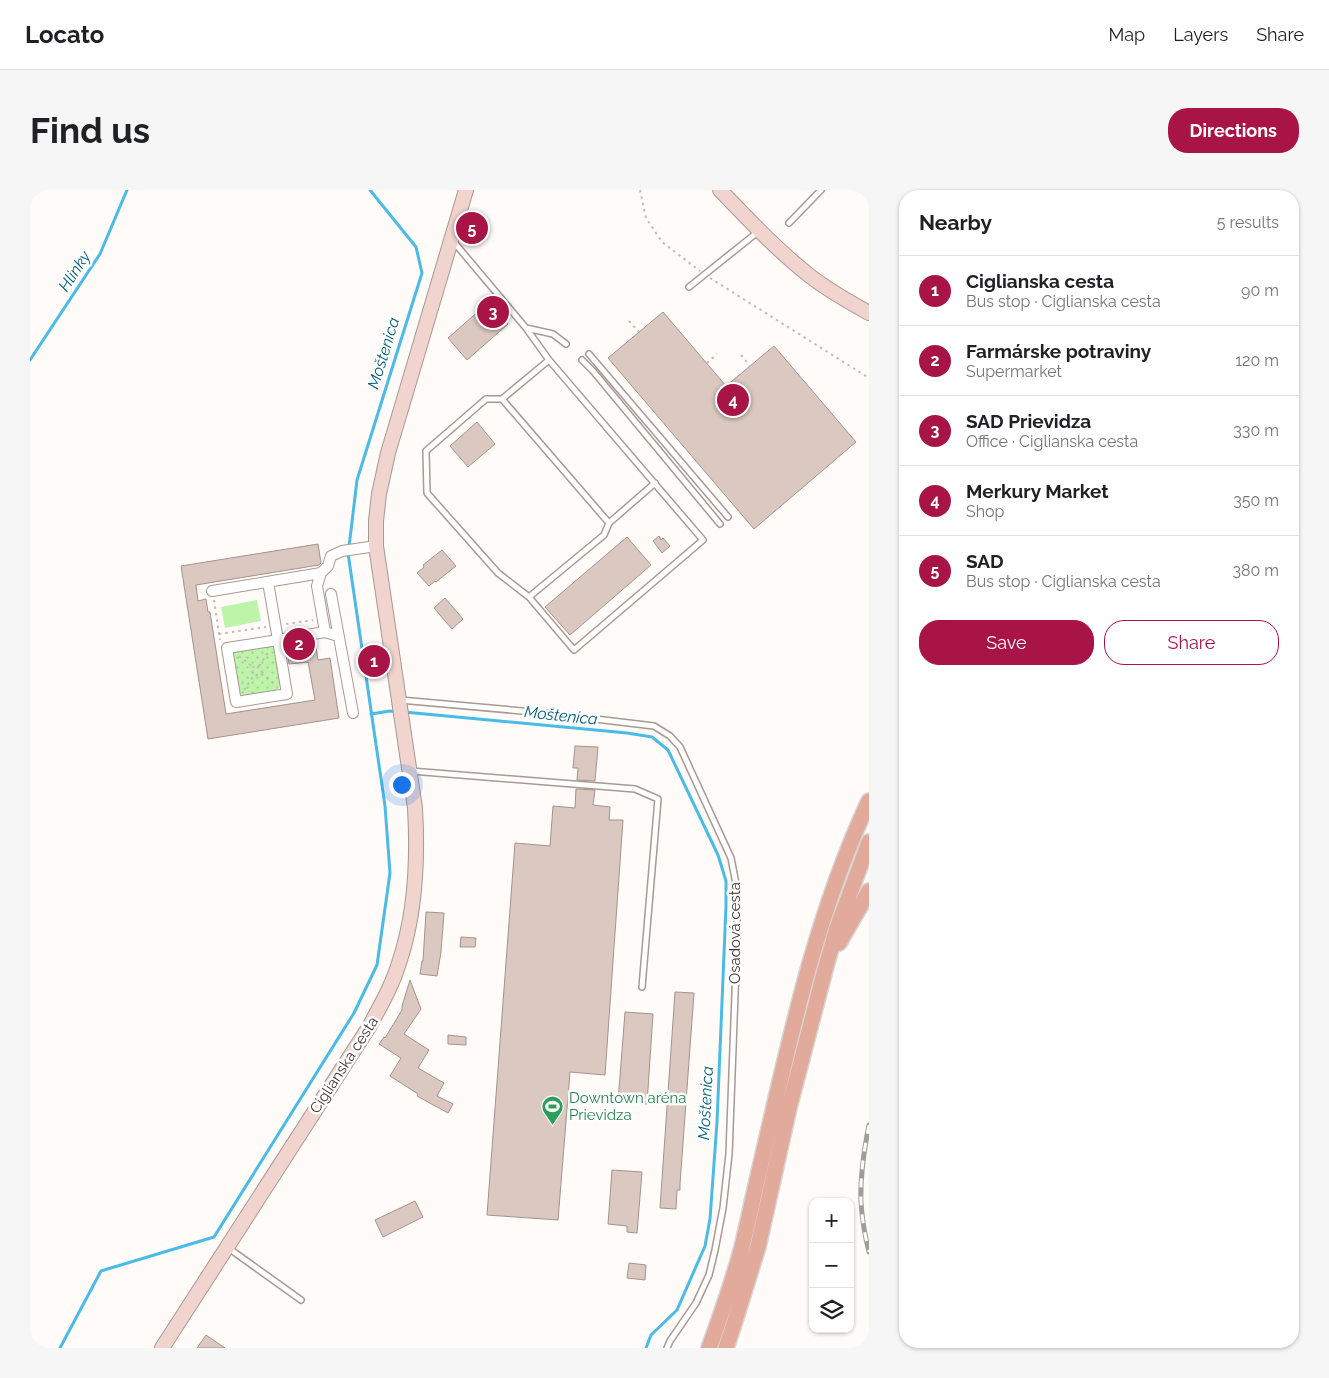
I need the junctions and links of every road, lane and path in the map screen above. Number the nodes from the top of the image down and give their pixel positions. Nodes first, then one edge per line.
1 (466, 190) edge
2 (640, 190) edge
3 (720, 190) edge
4 (821, 190) edge
5 (789, 223) dead end
6 (759, 231) junction
7 (451, 238) junction
8 (704, 274) junction
9 (688, 287) dead end
10 (869, 314) edge
11 (629, 321) dead end
12 (526, 328) junction
13 (639, 332) dead end
14 (566, 344) dead end
15 (589, 354) dead end
16 (717, 354) dead end
17 (741, 355) dead end
18 (549, 360) junction
19 (582, 360) dead end
20 (706, 363) dead end
21 (750, 366) dead end
22 (869, 378) edge
23 (502, 399) junction
24 (655, 483) junction
25 (728, 517) dead end
26 (609, 523) junction
27 (720, 524) dead end
28 (376, 546) junction
29 (321, 573) junction
30 (268, 582) junction
31 (212, 591) joint
32 (330, 594) dead end
33 (529, 598) junction
34 (325, 632) junction
35 (338, 636) junction
36 (278, 640) junction
37 (227, 648) junction
38 (253, 667) junction
39 (261, 674) junction
40 (254, 675) junction
41 (287, 694) junction
42 (236, 702) junction
43 (401, 708) junction
44 (353, 713) dead end
45 (410, 770) junction
46 (869, 801) edge
47 (869, 842) edge
48 (869, 891) edge
49 (826, 966) junction
50 (642, 987) dead end
51 (227, 1247) junction
52 (301, 1300) dead end
53 (162, 1348) edge
54 (667, 1348) edge
55 (709, 1348) edge
56 (726, 1348) edge

1 - 7 street, Ciglianska cesta
2 - 8 path
3 - 6 street
4 - 5 lane
6 - 8 lane
6 - 10 street
7 - 12 lane
7 - 28 street, Ciglianska cesta
8 - 9 lane
8 - 22 path
11 - 13 path
12 - 14 lane
12 - 18 lane
15 - 25 lane
16 - 20 path
17 - 21 path
18 - 23 lane
18 - 24 lane
19 - 27 lane
23 - 26 lane
23 - 33 lane
24 - 26 lane
24 - 33 lane
26 - 33 lane
28 - 29 street
28 - 43 street, Ciglianska cesta
29 - 30 street
29 - 34 street
30 - 31 street
30 - 36 street
31 - 37 path
32 - 35 street
34 - 35 street
34 - 36 street
35 - 44 street
36 - 37 street
36 - 41 street
37 - 38 path
37 - 42 street
38 - 39 path
38 - 40 path
39 - 40 path
39 - 41 path
40 - 42 path
41 - 42 street
43 - 45 street, Ciglianska cesta
43 - 54 lane, Osadová cesta
45 - 50 lane
45 - 51 street, Ciglianska cesta
46 - 55 main road
47 - 49 main road
48 - 49 main road
49 - 56 main road
51 - 52 lane
51 - 53 street, Ciglianska cesta

